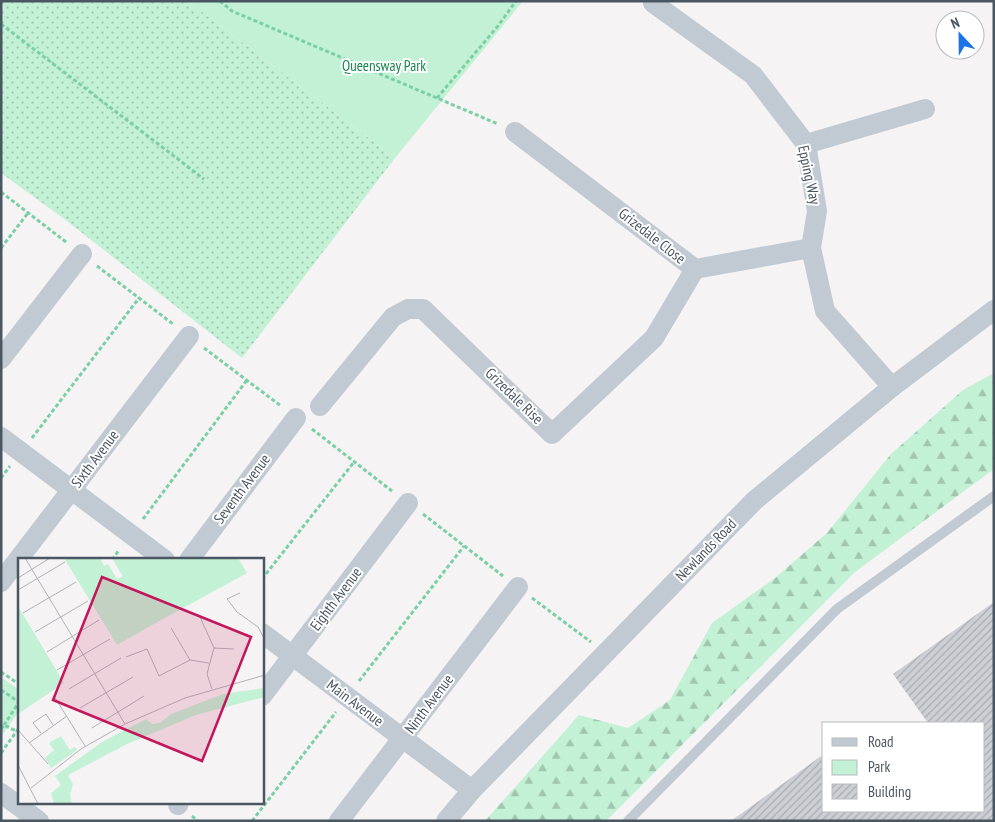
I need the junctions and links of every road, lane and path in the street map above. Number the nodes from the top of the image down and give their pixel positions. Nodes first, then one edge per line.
1 (220, 1) edge
2 (516, 1) edge
3 (653, 3) dead end
4 (1, 24) edge
5 (437, 98) junction
6 (925, 108) dead end
7 (515, 132) joint
8 (806, 144) junction
9 (204, 179) dead end
10 (28, 213) dead end
11 (1, 248) edge
12 (811, 248) junction
13 (82, 254) dead end
14 (695, 270) junction
15 (139, 298) dead end
16 (994, 310) edge
17 (189, 336) dead end
18 (1, 359) edge
19 (247, 380) dead end
20 (892, 387) junction
21 (320, 406) dead end
22 (296, 418) dead end
23 (1, 436) edge
24 (21, 452) junction
25 (354, 462) dead end
26 (1, 478) edge
27 (71, 489) junction
28 (994, 496) edge
29 (408, 503) dead end
30 (131, 534) junction
31 (19, 558) edge
32 (113, 558) edge
33 (162, 558) edge
34 (190, 558) edge
35 (18, 559) edge
36 (264, 576) edge
37 (1, 582) edge
38 (518, 587) dead end
39 (264, 634) edge
40 (293, 656) junction
41 (1, 672) edge
42 (18, 682) edge
43 (1, 690) edge
44 (264, 693) edge
45 (18, 701) edge
46 (18, 704) edge
47 (4, 725) junction
48 (1, 728) edge
49 (18, 729) edge
50 (16, 732) junction
51 (402, 738) junction
52 (1, 753) edge
53 (472, 790) junction
54 (1, 793) edge
55 (39, 821) edge
56 (339, 821) edge
57 (446, 821) edge
58 (628, 821) edge

1 - 5 path
2 - 5 path
3 - 8 street, Epping Way
4 - 9 path
5 - 7 path
6 - 8 street
7 - 14 street, Grizedale Close
8 - 12 street, Epping Way
10 - 11 path
12 - 14 street, Grizedale Close
12 - 20 street, Epping Way
13 - 18 street
14 - 21 street, Grizedale Rise
15 - 24 path
16 - 20 street, Newlands Road
17 - 27 street, Sixth Avenue
19 - 30 path
20 - 53 street, Newlands Road
22 - 34 street, Seventh Avenue
23 - 24 street
24 - 26 path
24 - 27 street
25 - 36 path
27 - 30 street
27 - 31 street, Sixth Avenue
28 - 58 lane
29 - 40 street, Eighth Avenue
30 - 32 path
30 - 33 street
35 - 37 street, Sixth Avenue
38 - 51 street, Ninth Avenue
39 - 40 street, Main Avenue
40 - 44 street, Eighth Avenue
40 - 51 street, Main Avenue
41 - 42 path
43 - 45 path
46 - 47 path
47 - 48 path
47 - 50 path
49 - 50 path
50 - 52 path
51 - 53 street, Main Avenue
51 - 56 street, Ninth Avenue
53 - 57 street, Newlands Road
54 - 55 street

